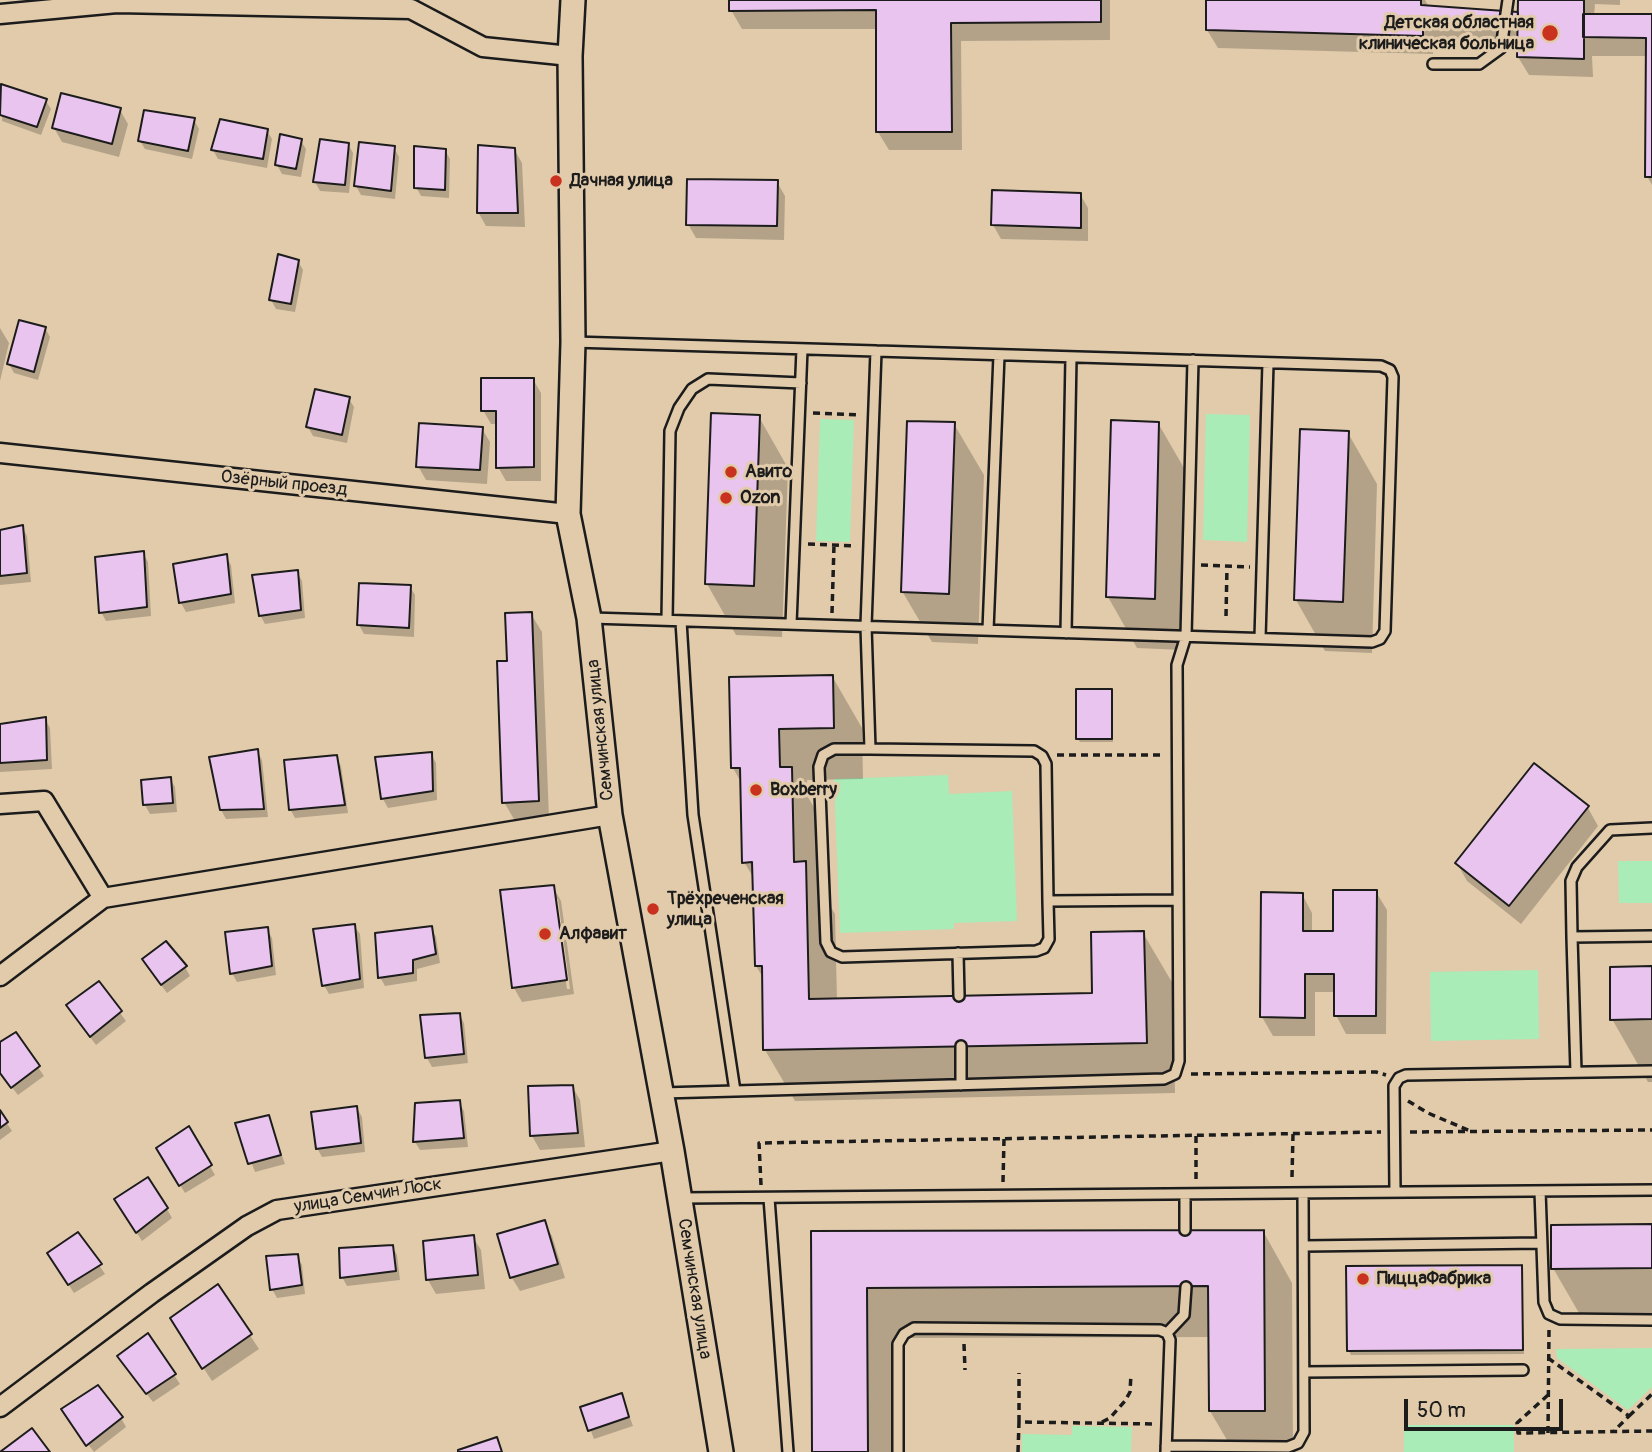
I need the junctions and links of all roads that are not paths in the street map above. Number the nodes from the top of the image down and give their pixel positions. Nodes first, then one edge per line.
1 (573, 0) edge
2 (1508, 0) edge
3 (0, 14) edge
4 (570, 56) junction
5 (1433, 64) dead end
6 (573, 342) junction
7 (802, 349) junction
8 (876, 351) junction
9 (999, 355) junction
10 (1072, 357) junction
11 (1193, 360) junction
12 (1268, 363) junction
13 (801, 383) junction
14 (0, 453) edge
15 (568, 514) junction
16 (589, 618) junction
17 (667, 620) junction
18 (681, 621) junction
19 (791, 624) junction
20 (866, 626) junction
21 (988, 630) junction
22 (1066, 633) junction
23 (1186, 636) junction
24 (1260, 638) junction
25 (870, 749) junction
26 (0, 804) edge
27 (610, 815) junction
28 (1652, 828) edge
29 (103, 898) junction
30 (1178, 900) junction
31 (1048, 901) junction
32 (1652, 936) edge
33 (1572, 937) junction
34 (958, 953) junction
35 (0, 976) edge
36 (959, 996) dead end
37 (961, 1046) dead end
38 (1652, 1071) edge
39 (1576, 1072) junction
40 (961, 1085) junction
41 (735, 1091) junction
42 (661, 1093) junction
43 (672, 1151) junction
44 (1652, 1190) edge
45 (1540, 1191) junction
46 (1395, 1192) junction
47 (1303, 1193) junction
48 (1190, 1194) junction
49 (679, 1198) junction
50 (765, 1198) junction
51 (1185, 1230) dead end
52 (1541, 1243) junction
53 (1304, 1245) junction
54 (1186, 1287) dead end
55 (1652, 1320) edge
56 (1167, 1333) junction
57 (1523, 1370) dead end
58 (1304, 1372) junction
59 (1, 1404) edge
60 (1166, 1449) edge
61 (720, 1452) edge
62 (788, 1452) edge
63 (898, 1452) edge

1 - 4 street, Семчинская улица
2 - 5 lane
3 - 4 street
4 - 6 street, Семчинская улица
6 - 7 lane
6 - 15 street, Семчинская улица
7 - 8 lane
7 - 13 lane
8 - 9 lane
8 - 20 lane
9 - 10 lane
9 - 21 lane
10 - 11 lane
10 - 22 lane
11 - 12 lane
11 - 23 lane
12 - 24 lane
12 - 24 lane
13 - 17 lane
13 - 19 lane
14 - 15 street, Озёрный проезд
15 - 16 street, Семчинская улица
16 - 17 lane
16 - 27 street, Семчинская улица
17 - 18 lane
18 - 19 lane
18 - 41 lane
19 - 20 lane
20 - 21 lane
20 - 25 lane
21 - 22 lane
22 - 23 lane
23 - 24 lane
23 - 30 lane
25 - 31 lane
25 - 34 lane
26 - 29 street
27 - 29 street
27 - 42 street, Семчинская улица
28 - 33 lane
29 - 35 street
30 - 31 lane
30 - 40 lane
31 - 34 lane
32 - 33 lane
33 - 39 lane
34 - 36 lane
37 - 40 lane
38 - 39 lane
39 - 46 lane
40 - 41 lane
41 - 42 lane
42 - 43 street, Семчинская улица
43 - 49 street, Семчинская улица
43 - 59 street, улица Семчин Лоск
44 - 45 lane
45 - 46 lane
45 - 52 lane
46 - 47 lane
47 - 48 lane
47 - 53 lane
48 - 50 lane
48 - 51 lane
49 - 50 lane
49 - 61 street, Семчинская улица
50 - 62 lane
52 - 53 lane
52 - 55 lane
53 - 58 lane
54 - 56 lane
56 - 60 lane
56 - 63 lane
57 - 58 lane
58 - 60 lane

